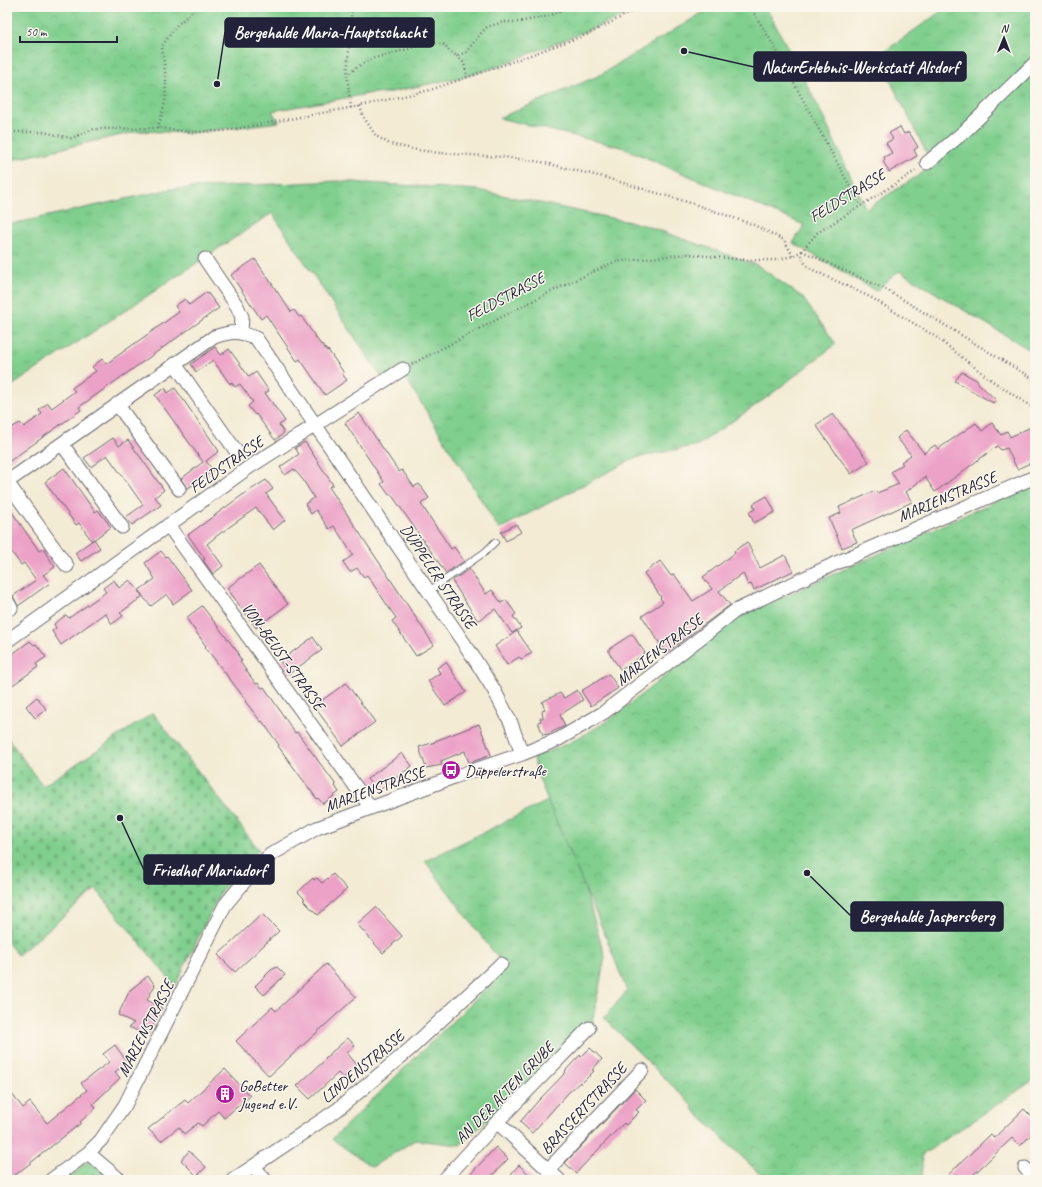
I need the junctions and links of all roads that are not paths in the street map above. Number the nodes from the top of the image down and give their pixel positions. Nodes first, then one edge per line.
1 (1035, 63) edge
2 (927, 163) road end
3 (204, 259) dead end
4 (241, 332) junction
5 (174, 364) junction
6 (403, 369) road end
7 (117, 404) junction
8 (315, 424) junction
9 (62, 444) junction
10 (236, 451) dead end
11 (1035, 477) edge
12 (7, 482) edge
13 (179, 489) dead end
14 (168, 525) junction
15 (122, 527) dead end
16 (495, 542) dead end
17 (67, 566) dead end
18 (429, 591) junction
19 (7, 641) edge
20 (522, 754) junction
21 (371, 808) junction
22 (501, 964) dead end
23 (589, 1028) dead end
24 (642, 1070) dead end
25 (497, 1122) junction
26 (88, 1153) junction
27 (254, 1166) junction
28 (1025, 1168) dead end
29 (548, 1170) junction
30 (1035, 1178) edge
31 (51, 1180) edge
32 (120, 1180) edge
33 (233, 1180) edge
34 (265, 1180) edge
35 (444, 1180) edge
36 (559, 1180) edge

1 - 2 street
3 - 4 street
4 - 5 street
4 - 8 street, DÜPPELER STRASSE
5 - 7 street
5 - 10 street
6 - 8 street, FELDSTRASSE
7 - 9 street
7 - 13 street
8 - 14 street, FELDSTRASSE
8 - 18 street, DÜPPELER STRASSE
9 - 12 street
9 - 15 street
11 - 20 street, MARIENSTRASSE
12 - 17 street
14 - 19 street, FELDSTRASSE
14 - 21 street, VON-BEUST-STRASSE
16 - 18 lane
18 - 20 street, DÜPPELER STRASSE
20 - 21 street, MARIENSTRASSE
21 - 26 street, MARIENSTRASSE
22 - 27 street, LINDENSTRASSE
23 - 25 street, AN DER ALTEN GRUBE
24 - 29 street, BRASSERTSTRASSE
25 - 29 street, BRASSERTSTRASSE
25 - 35 street, AN DER ALTEN GRUBE
26 - 31 street, MARIENSTRASSE
26 - 32 street
27 - 33 street, LINDENSTRASSE
27 - 34 street
28 - 30 street
29 - 36 street, BRASSERTSTRASSE

